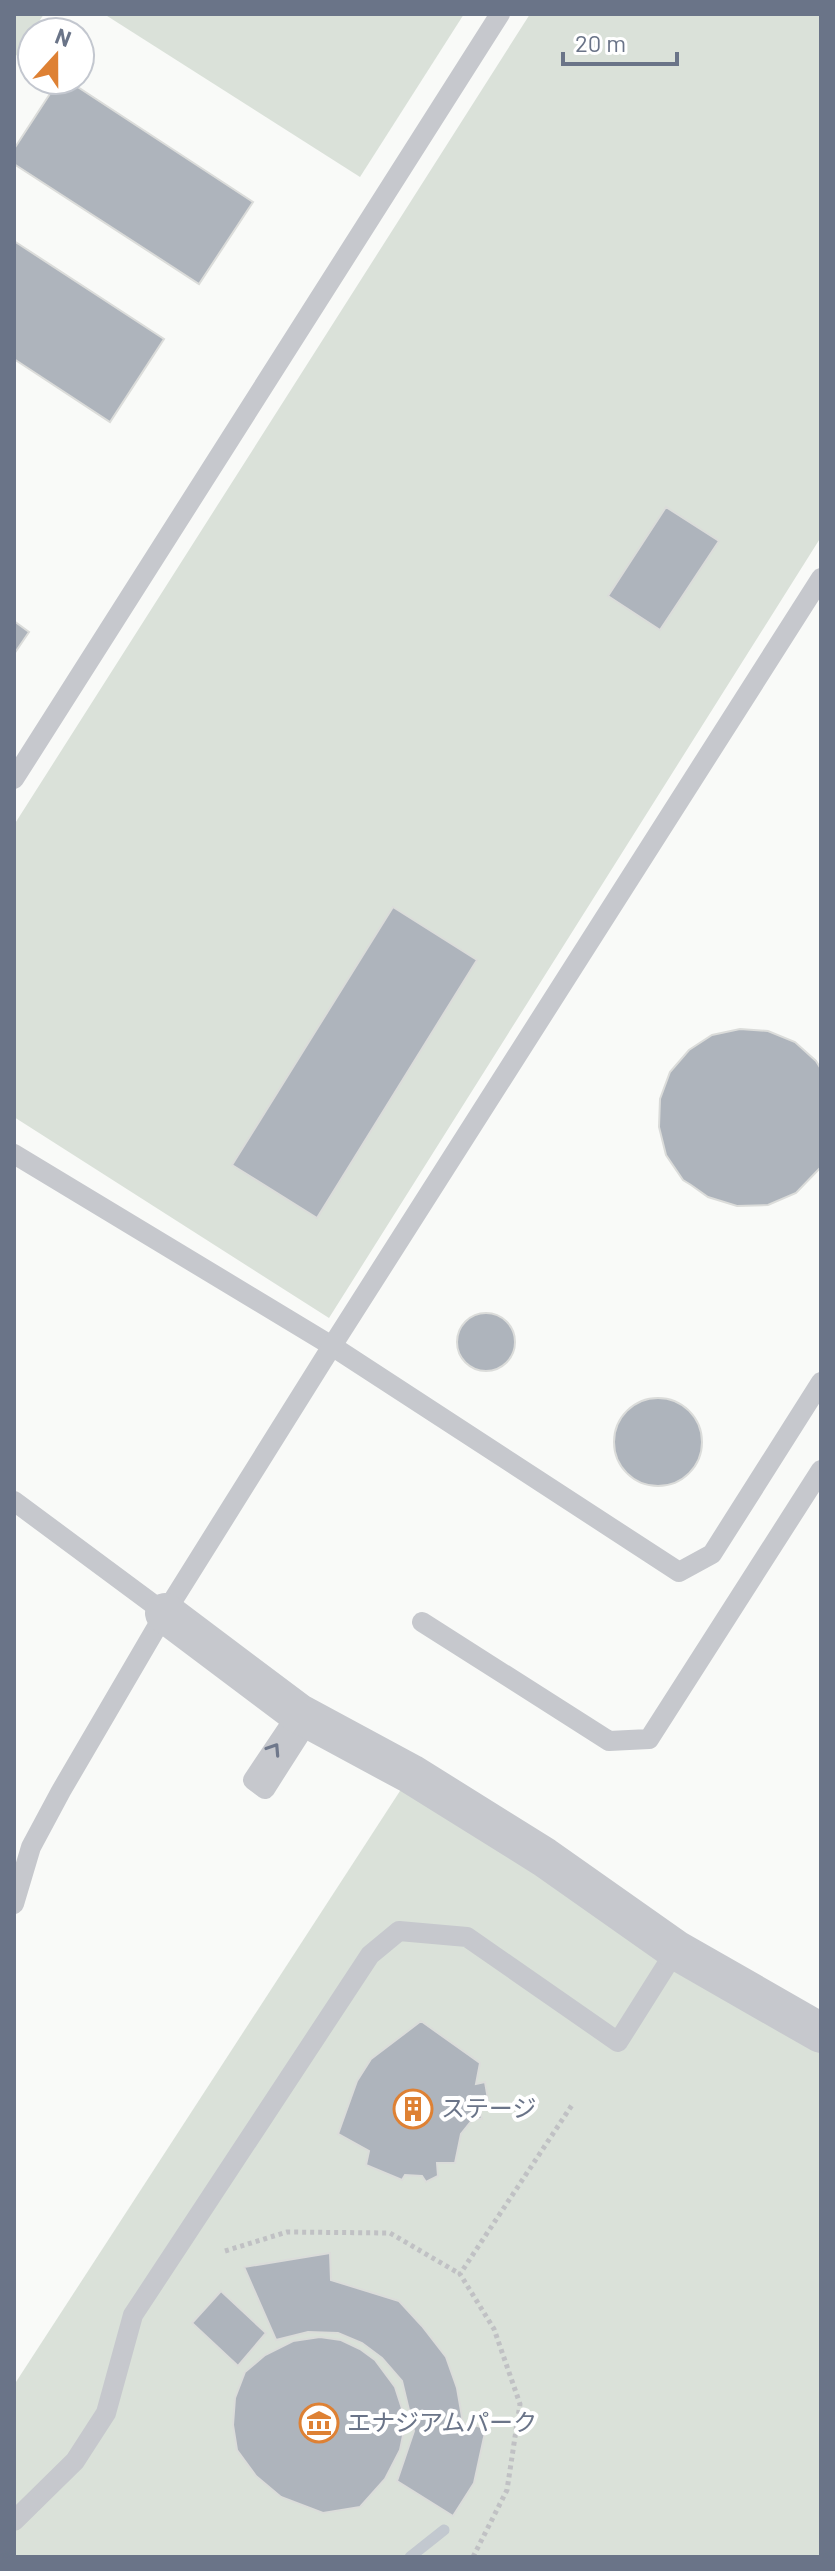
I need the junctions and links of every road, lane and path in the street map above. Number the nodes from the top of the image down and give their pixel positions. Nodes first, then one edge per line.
1 (500, 14) edge
2 (821, 578) edge
3 (14, 779) edge
4 (14, 1154) edge
5 (332, 1346) junction
6 (821, 1382) edge
7 (821, 1470) edge
8 (14, 1501) edge
9 (165, 1613) junction
10 (422, 1622) dead end
11 (14, 1904) edge
12 (676, 1950) junction
13 (821, 2033) edge
14 (572, 2105) dead end
15 (225, 2251) dead end
16 (460, 2274) junction
17 (14, 2521) edge
18 (473, 2557) edge

1 - 3 lane
2 - 5 lane
4 - 5 lane
5 - 6 lane
5 - 9 lane
7 - 10 lane
8 - 9 lane
9 - 11 lane
9 - 12 street
12 - 13 street
12 - 17 lane
14 - 16 path
15 - 16 path
16 - 18 path

